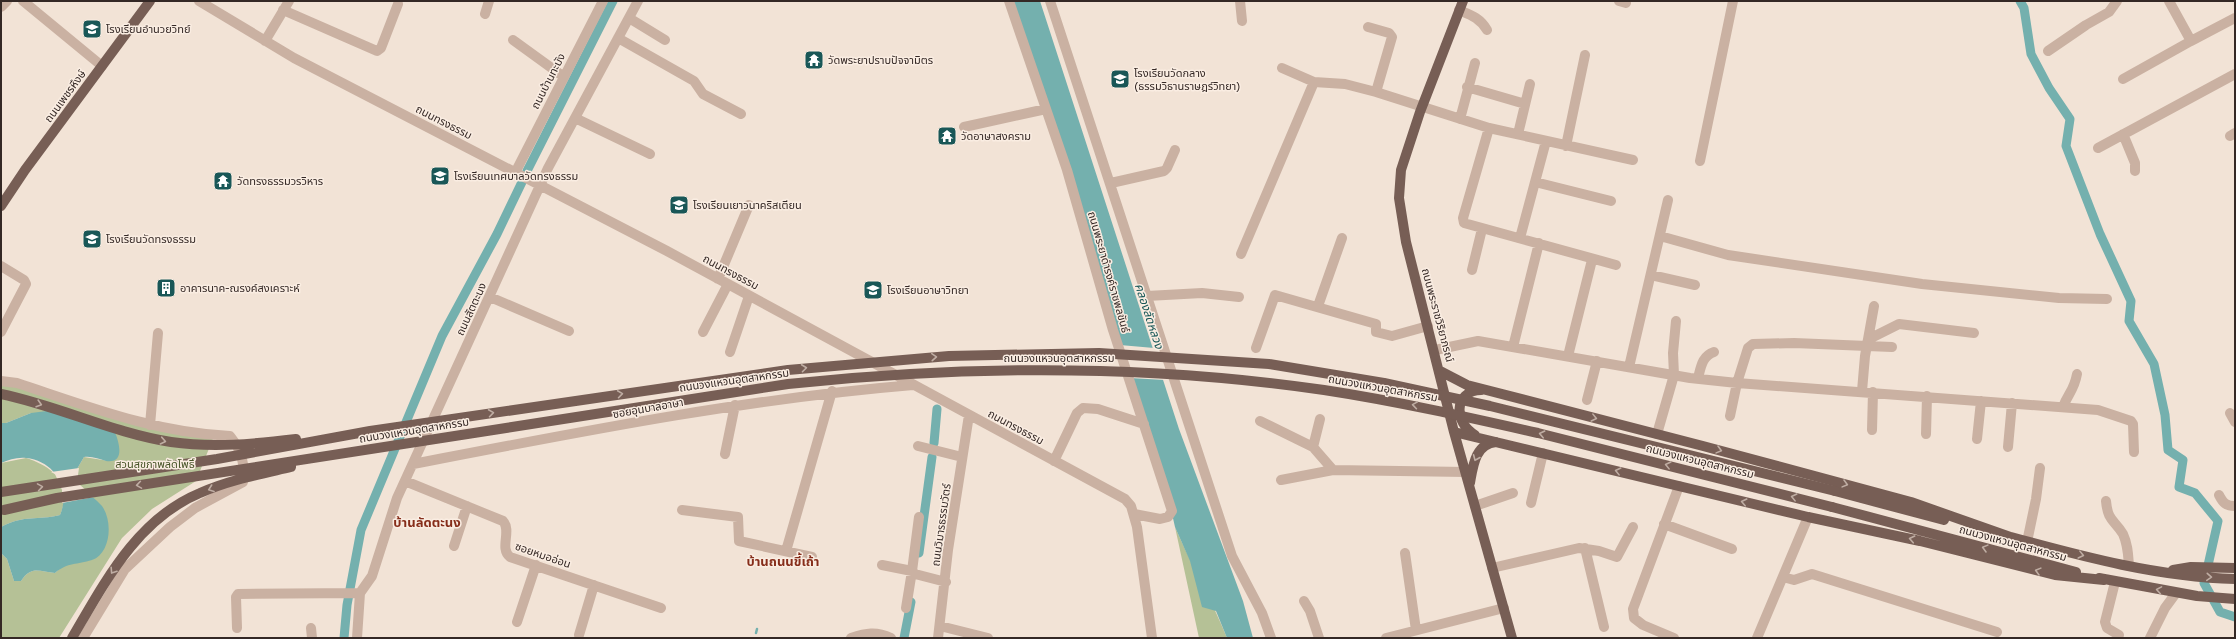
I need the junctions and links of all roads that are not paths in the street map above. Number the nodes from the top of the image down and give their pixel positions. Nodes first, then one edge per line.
1 (7, 1) edge
2 (23, 1) edge
3 (150, 1) edge
4 (199, 1) edge
5 (289, 1) edge
6 (489, 1) edge
7 (603, 1) edge
8 (638, 1) edge
9 (1009, 1) edge
10 (1050, 1) edge
11 (1240, 1) edge
12 (1733, 1) edge
13 (2117, 1) edge
14 (2169, 1) edge
15 (398, 4) dead end
16 (1461, 6) edge
17 (1, 7) edge
18 (283, 10) junction
19 (485, 14) dead end
20 (629, 18) junction
21 (2235, 18) edge
22 (1242, 21) dead end
23 (1368, 26) dead end
24 (1487, 30) dead end
25 (618, 38) junction
26 (513, 40) dead end
27 (665, 40) dead end
28 (265, 41) junction
29 (2191, 41) junction
30 (2048, 51) dead end
31 (1586, 55) dead end
32 (1475, 63) dead end
33 (102, 66) junction
34 (1282, 68) dead end
35 (2235, 74) edge
36 (564, 77) junction
37 (2123, 79) dead end
38 (1314, 82) junction
39 (1530, 84) dead end
40 (1467, 87) junction
41 (1376, 92) junction
42 (1525, 104) junction
43 (1422, 106) junction
44 (1046, 109) junction
45 (741, 114) dead end
46 (575, 118) junction
47 (1460, 119) junction
48 (964, 127) dead end
49 (1489, 128) junction
50 (1518, 134) junction
51 (2123, 134) junction
52 (1546, 141) junction
53 (1566, 146) junction
54 (2098, 148) dead end
55 (1175, 150) dead end
56 (650, 154) dead end
57 (1633, 160) dead end
58 (1700, 162) dead end
59 (2135, 172) dead end
60 (515, 173) junction
61 (1535, 182) junction
62 (1111, 183) junction
63 (540, 186) junction
64 (1668, 200) dead end
65 (1611, 201) dead end
66 (749, 205) dead end
67 (1, 206) edge
68 (1482, 228) junction
69 (1660, 236) junction
70 (1342, 238) dead end
71 (1520, 238) junction
72 (1538, 243) junction
73 (1241, 254) dead end
74 (1592, 260) junction
75 (1616, 265) dead end
76 (1, 266) edge
77 (1472, 270) dead end
78 (1651, 275) junction
79 (718, 279) junction
80 (728, 284) junction
81 (1695, 285) dead end
82 (749, 296) junction
83 (1147, 296) junction
84 (490, 297) junction
85 (1238, 297) dead end
86 (2107, 299) dead end
87 (1318, 306) junction
88 (1874, 306) dead end
89 (1676, 321) dead end
90 (1428, 326) junction
91 (568, 331) dead end
92 (1, 332) edge
93 (704, 332) dead end
94 (158, 333) dead end
95 (1974, 333) dead end
96 (1868, 343) junction
97 (1513, 347) junction
98 (1892, 347) dead end
99 (1256, 348) dead end
100 (1435, 350) junction
101 (730, 352) dead end
102 (1714, 352) dead end
103 (1568, 356) junction
104 (1597, 361) junction
105 (1629, 367) junction
106 (1440, 371) junction
107 (2077, 374) dead end
108 (1674, 375) junction
109 (1698, 378) junction
110 (1, 381) edge
111 (1737, 383) junction
112 (913, 385) junction
113 (832, 391) junction
114 (1862, 391) junction
115 (1873, 392) junction
116 (1, 394) edge
117 (1927, 396) junction
118 (1515, 398) junction
119 (1587, 400) dead end
120 (1981, 401) junction
121 (2012, 403) junction
122 (735, 405) junction
123 (2063, 407) junction
124 (969, 415) junction
125 (1730, 416) dead end
126 (1320, 419) dead end
127 (1260, 422) dead end
128 (1144, 424) junction
129 (150, 425) junction
130 (1872, 430) dead end
131 (370, 431) junction
132 (1454, 432) junction
133 (1657, 434) junction
134 (1926, 434) dead end
135 (1478, 436) junction
136 (1977, 439) dead end
137 (1498, 442) junction
138 (918, 446) dead end
139 (1313, 447) junction
140 (2008, 447) dead end
141 (371, 450) junction
142 (2134, 452) dead end
143 (1543, 453) junction
144 (725, 454) dead end
145 (962, 458) junction
146 (1054, 460) junction
147 (412, 464) junction
148 (2040, 468) dead end
149 (1333, 470) junction
150 (1466, 472) junction
151 (1281, 480) dead end
152 (405, 481) junction
153 (1679, 486) junction
154 (1470, 487) junction
155 (1, 492) edge
156 (1513, 493) dead end
157 (2219, 495) dead end
158 (2106, 501) dead end
159 (1531, 502) dead end
160 (467, 506) junction
161 (1475, 506) junction
162 (2235, 506) edge
163 (682, 510) dead end
164 (1, 512) edge
165 (1134, 514) junction
166 (920, 517) dead end
167 (1808, 517) junction
168 (1664, 524) junction
169 (1633, 527) dead end
170 (2016, 539) junction
171 (2027, 542) junction
172 (454, 546) dead end
173 (1585, 548) junction
174 (1732, 549) dead end
175 (786, 551) junction
176 (1405, 554) dead end
177 (812, 557) dead end
178 (536, 566) junction
179 (882, 566) dead end
180 (2129, 566) junction
181 (1492, 568) junction
182 (912, 571) junction
183 (2232, 573) edge
184 (1783, 577) junction
185 (2104, 580) junction
186 (946, 582) junction
187 (2115, 582) junction
188 (594, 585) junction
189 (358, 593) junction
190 (2176, 593) junction
191 (2235, 599) edge
192 (1304, 601) dead end
193 (661, 608) dead end
194 (906, 608) dead end
195 (1504, 608) junction
196 (517, 622) dead end
197 (940, 626) junction
198 (1604, 627) dead end
199 (237, 628) dead end
200 (1416, 630) junction
201 (1997, 632) dead end
202 (579, 635) dead end
203 (2119, 635) dead end
204 (72, 638) edge
205 (83, 638) edge
206 (357, 638) edge
207 (851, 638) edge
208 (891, 638) edge
209 (938, 638) edge
210 (988, 638) edge
211 (1152, 638) edge
212 (1271, 638) edge
213 (1320, 638) edge
214 (1386, 638) edge
215 (1512, 638) edge
216 (1674, 638) edge
217 (1757, 638) edge
218 (2150, 638) edge

1 - 17 street
2 - 33 street
3 - 33 main road, ถนนเพชรหึงษ์
4 - 28 street, ถนนทรงธรรม
5 - 18 street
6 - 19 street
7 - 36 street, ถนนบ้านทะมัง
8 - 20 street, ถนนสัตตะนง
9 - 44 street, ถนนพระยาดำรงค์ราชพลขันธ์
10 - 62 street
11 - 22 street
12 - 58 street
13 - 30 street
14 - 29 street
15 - 18 street
16 - 24 street
16 - 43 main road, ถนนพระราชวิริยาภรณ์
18 - 28 street
20 - 25 street, ถนนสัตตะนง
20 - 27 street
21 - 29 street
23 - 41 street
25 - 45 street
25 - 46 street, ถนนสัตตะนง
26 - 36 street
28 - 60 street, ถนนทรงธรรม
29 - 37 street
31 - 53 street
32 - 40 street
33 - 67 main road, ถนนเพชรหึงษ์
34 - 38 street
35 - 51 street
36 - 60 street, ถนนบ้านทะมัง
38 - 41 street
38 - 73 street
39 - 42 street
40 - 42 street
40 - 47 street
41 - 43 street
42 - 50 street
43 - 47 street
43 - 90 main road, ถนนพระราชวิริยาภรณ์
44 - 48 street
44 - 128 street, ถนนพระยาดำรงค์ราชพลขันธ์
46 - 56 street
46 - 63 street, ถนนสัตตะนง
47 - 49 street
49 - 50 street
49 - 68 street
50 - 52 street
51 - 54 street
51 - 59 street
52 - 53 street
52 - 61 street
53 - 57 street
55 - 62 street
60 - 63 street, ถนนทรงธรรม
61 - 65 street
61 - 71 street
62 - 83 street
63 - 79 street, ถนนทรงธรรม
63 - 84 street, ถนนสัตตะนง
64 - 69 street
66 - 79 street
68 - 71 street
68 - 77 street
69 - 78 street
69 - 86 street
70 - 87 street
71 - 72 street
72 - 74 street
72 - 97 street
74 - 75 street
74 - 103 street
76 - 92 street
78 - 81 street
78 - 105 street
79 - 80 street, ถนนทรงธรรม
80 - 82 street, ถนนทรงธรรม
80 - 93 street
82 - 101 street
82 - 112 street, ถนนทรงธรรม
83 - 85 street
83 - 212 street
84 - 91 street
84 - 147 street, ถนนสัตตะนง
87 - 90 street
87 - 99 street
88 - 96 street
89 - 108 street
90 - 100 main road, ถนนพระราชวิริยาภรณ์
94 - 129 street
95 - 96 street
96 - 98 street
96 - 111 street
96 - 114 street
97 - 100 street
97 - 103 street
100 - 106 main road, ถนนพระราชวิริยาภรณ์
102 - 109 street
103 - 104 street
104 - 105 street
104 - 119 street
105 - 108 street
106 - 118 main road, ถนนวงแหวนอุตสาหกรรม
106 - 132 main road, ถนนพระราชวิริยาภรณ์
107 - 123 street
108 - 109 street
108 - 133 street
109 - 111 street
110 - 129 street
111 - 114 street
111 - 125 street
112 - 113 street, ซอยอุนบาลอาษา
112 - 124 street, ถนนทรงธรรม
113 - 122 street, ซอยอุนบาลอาษา
113 - 175 street
114 - 115 street
115 - 117 street
115 - 130 street
116 -> 131 main road, bridge
117 - 120 street
117 - 134 street
118 -> 133 main road, ถนนวงแหวนอุตสาหกรรม
118 - 135 main road
120 - 121 street
120 - 136 street
121 - 123 street
121 - 140 street
122 - 144 street
122 - 147 street, ซอยอุนบาลอาษา
123 - 142 street
124 - 145 street, ถนนวิมารธรรมวัตร์
124 - 146 street, ถนนทรงธรรม
126 - 139 street
127 - 139 street
128 - 146 street
128 - 165 street, ถนนพระยาดำรงค์ราชพลขันธ์
129 - 205 street
155 -> 131 main road, ถนนวงแหวนอุตสาหกรรม, bridge
131 -> 170 main road, ถนนวงแหวนอุตสาหกรรม, bridge
132 - 135 main road, ถนนวงแหวนอุตสาหกรรม
132 - 150 main road, ถนนพระราชวิริยาภรณ์
133 -> 170 main road, ถนนวงแหวนอุตสาหกรรม
135 - 137 main road, ถนนวงแหวนอุตสาหกรรม
137 - 143 main road, ถนนวงแหวนอุตสาหกรรม
137 -> 154 main road
138 - 145 street
139 - 149 street
141 -> 164 main road, ถนนวงแหวนอุตสาหกรรม, bridge
185 -> 141 main road, ถนนวงแหวนอุตสาหกรรม, bridge
141 -> 204 main road, bridge
153 -> 143 main road, ถนนวงแหวนอุตสาหกรรม
143 - 159 street
145 - 186 street, ถนนวิมารธรรมวัตร์
146 - 165 street, ถนนทรงธรรม
147 - 152 street, ถนนสัตตะนง
148 - 171 street
149 - 150 street
149 - 151 street
150 - 154 main road, ถนนพระราชวิริยาภรณ์
152 - 160 street, ซอยหมออ่อน
152 - 189 street, ถนนสัตตะนง
167 -> 153 main road, ถนนวงแหวนอุตสาหกรรม
153 - 168 street
154 - 161 main road, ถนนพระราชวิริยาภรณ์
156 - 161 street
157 - 162 street
158 - 180 street
160 - 172 street
160 - 178 street, ซอยหมออ่อน
161 - 181 main road, ถนนพระราชวิริยาภรณ์
163 - 175 street
165 - 211 street, ถนนทรงธรรม
166 - 182 street
167 - 184 street
185 -> 167 main road, ถนนวงแหวนอุตสาหกรรม
168 - 174 street
168 - 216 street
169 - 173 street
170 - 171 main road, ถนนวงแหวนอุตสาหกรรม
171 -> 180 main road, ถนนวงแหวนอุตสาหกรรม
173 - 181 street
173 - 198 street
175 - 177 street
176 - 200 street
178 - 188 street, ซอยหมออ่อน
178 - 196 street
179 - 182 street
180 -> 183 main road, ถนนวงแหวนอุตสาหกรรม
181 - 195 main road, ถนนพระราชวิริยาภรณ์
182 - 186 street
182 - 194 street
184 - 201 street
184 - 217 street
185 - 187 main road, ถนนวงแหวนอุตสาหกรรม
186 - 197 street, ถนนวิมารธรรมวัตร์
190 -> 187 main road, ถนนวงแหวนอุตสาหกรรม
187 - 203 street
188 - 193 street, ซอยหมออ่อน
188 - 202 street
189 - 199 street
189 - 206 street
190 - 191 main road, ถนนวงแหวนอุตสาหกรรม
190 - 218 street
192 - 213 street
195 - 200 street
195 - 215 main road, ถนนพระราชวิริยาภรณ์
197 - 209 street, ถนนวิมารธรรมวัตร์
197 - 210 street
200 - 214 street
207 - 208 street

